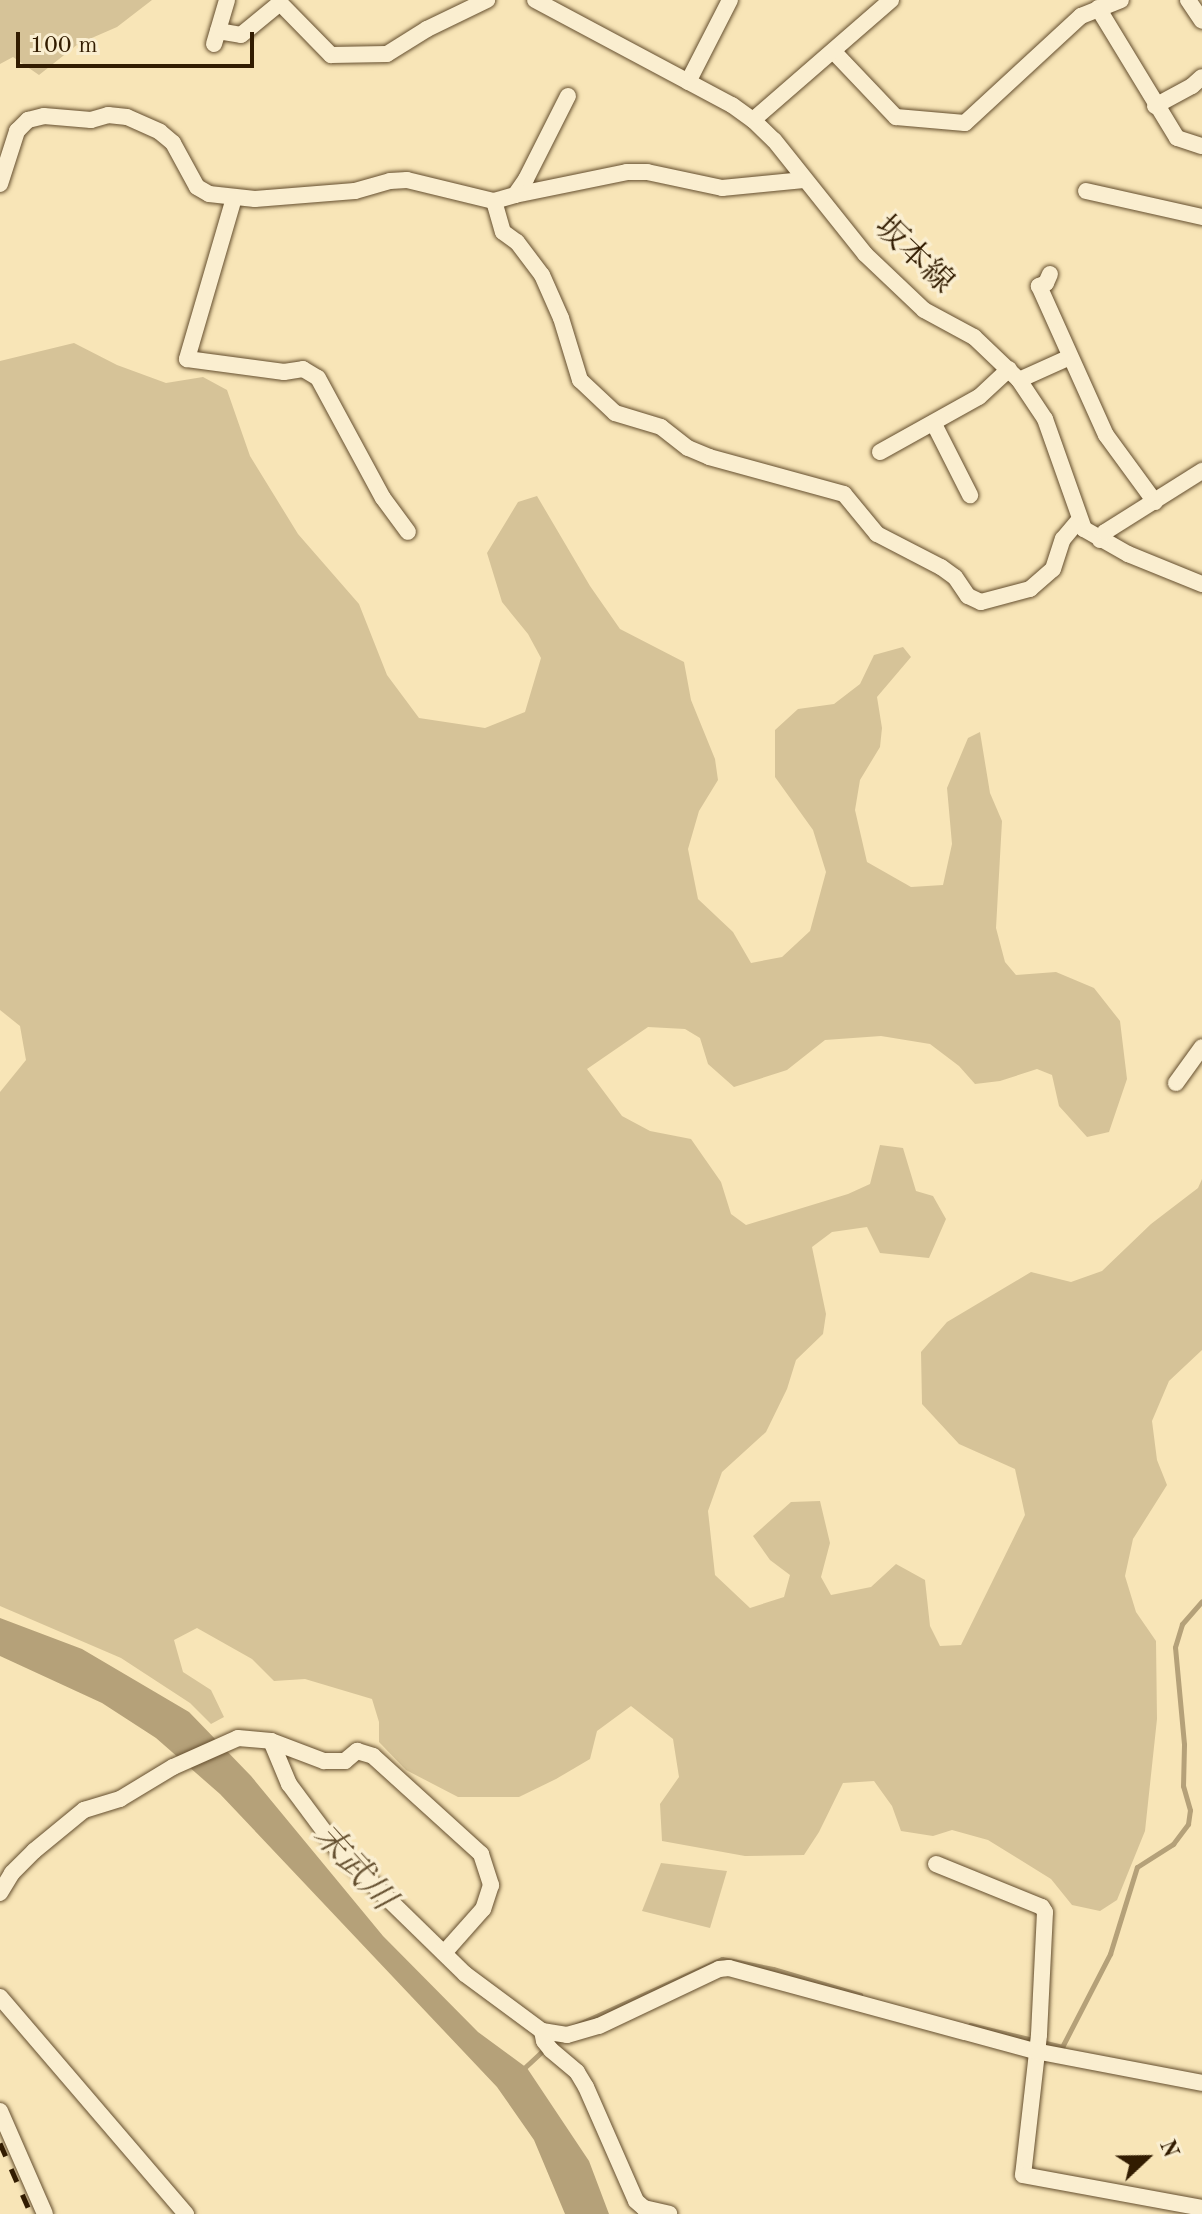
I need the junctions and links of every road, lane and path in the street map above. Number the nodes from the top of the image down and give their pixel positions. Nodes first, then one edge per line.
1 (227, 0) edge
2 (487, 0) edge
3 (535, 0) edge
4 (730, 0) edge
5 (891, 0) edge
6 (1121, 0) edge
7 (1188, 0) edge
8 (1098, 8) junction
9 (1202, 21) edge
10 (834, 52) junction
11 (1202, 77) edge
12 (688, 82) junction
13 (568, 96) dead end
14 (1155, 106) junction
15 (753, 120) junction
16 (1202, 146) edge
17 (804, 180) junction
18 (0, 184) edge
19 (1086, 191) dead end
20 (515, 195) junction
21 (234, 198) junction
22 (494, 201) junction
23 (1201, 212) edge
24 (1050, 274) dead end
25 (1070, 357) junction
26 (1014, 374) junction
27 (934, 424) junction
28 (880, 452) dead end
29 (1195, 475) edge
30 (1202, 491) edge
31 (970, 495) dead end
32 (1155, 502) junction
33 (1078, 521) junction
34 (408, 532) dead end
35 (1100, 540) junction
36 (1202, 584) edge
37 (1202, 1047) edge
38 (1176, 1083) dead end
39 (271, 1741) junction
40 (936, 1864) dead end
41 (0, 1893) edge
42 (444, 1953) junction
43 (0, 1997) edge
44 (546, 2041) junction
45 (1037, 2044) junction
46 (1202, 2083) edge
47 (0, 2111) edge
48 (1202, 2208) edge
49 (45, 2214) edge
50 (186, 2214) edge
51 (669, 2214) edge

1 - 2 street
3 - 12 street, 坂本線
4 - 12 street
5 - 10 street
6 - 8 street
7 - 9 street
8 - 10 street
8 - 14 street
10 - 15 street
11 - 14 street
12 - 15 street, 坂本線
13 - 20 street
14 - 16 street
15 - 17 street, 坂本線
17 - 20 street
17 - 26 street, 坂本線
18 - 21 street
19 - 23 street
20 - 22 street
21 - 22 street
21 - 34 street
22 - 33 street
24 - 25 street
25 - 26 street
25 - 32 street
26 - 27 street
26 - 33 street, 坂本線
27 - 28 street
27 - 31 street
29 - 30 street
29 - 32 street
32 - 35 street
33 - 35 street
35 - 36 street
37 - 38 street
39 - 41 street
39 - 42 street
39 - 42 street
40 - 45 street
42 - 44 street
43 - 50 street
44 - 45 street
44 - 51 street
45 - 46 street
45 - 48 street
47 - 49 street

